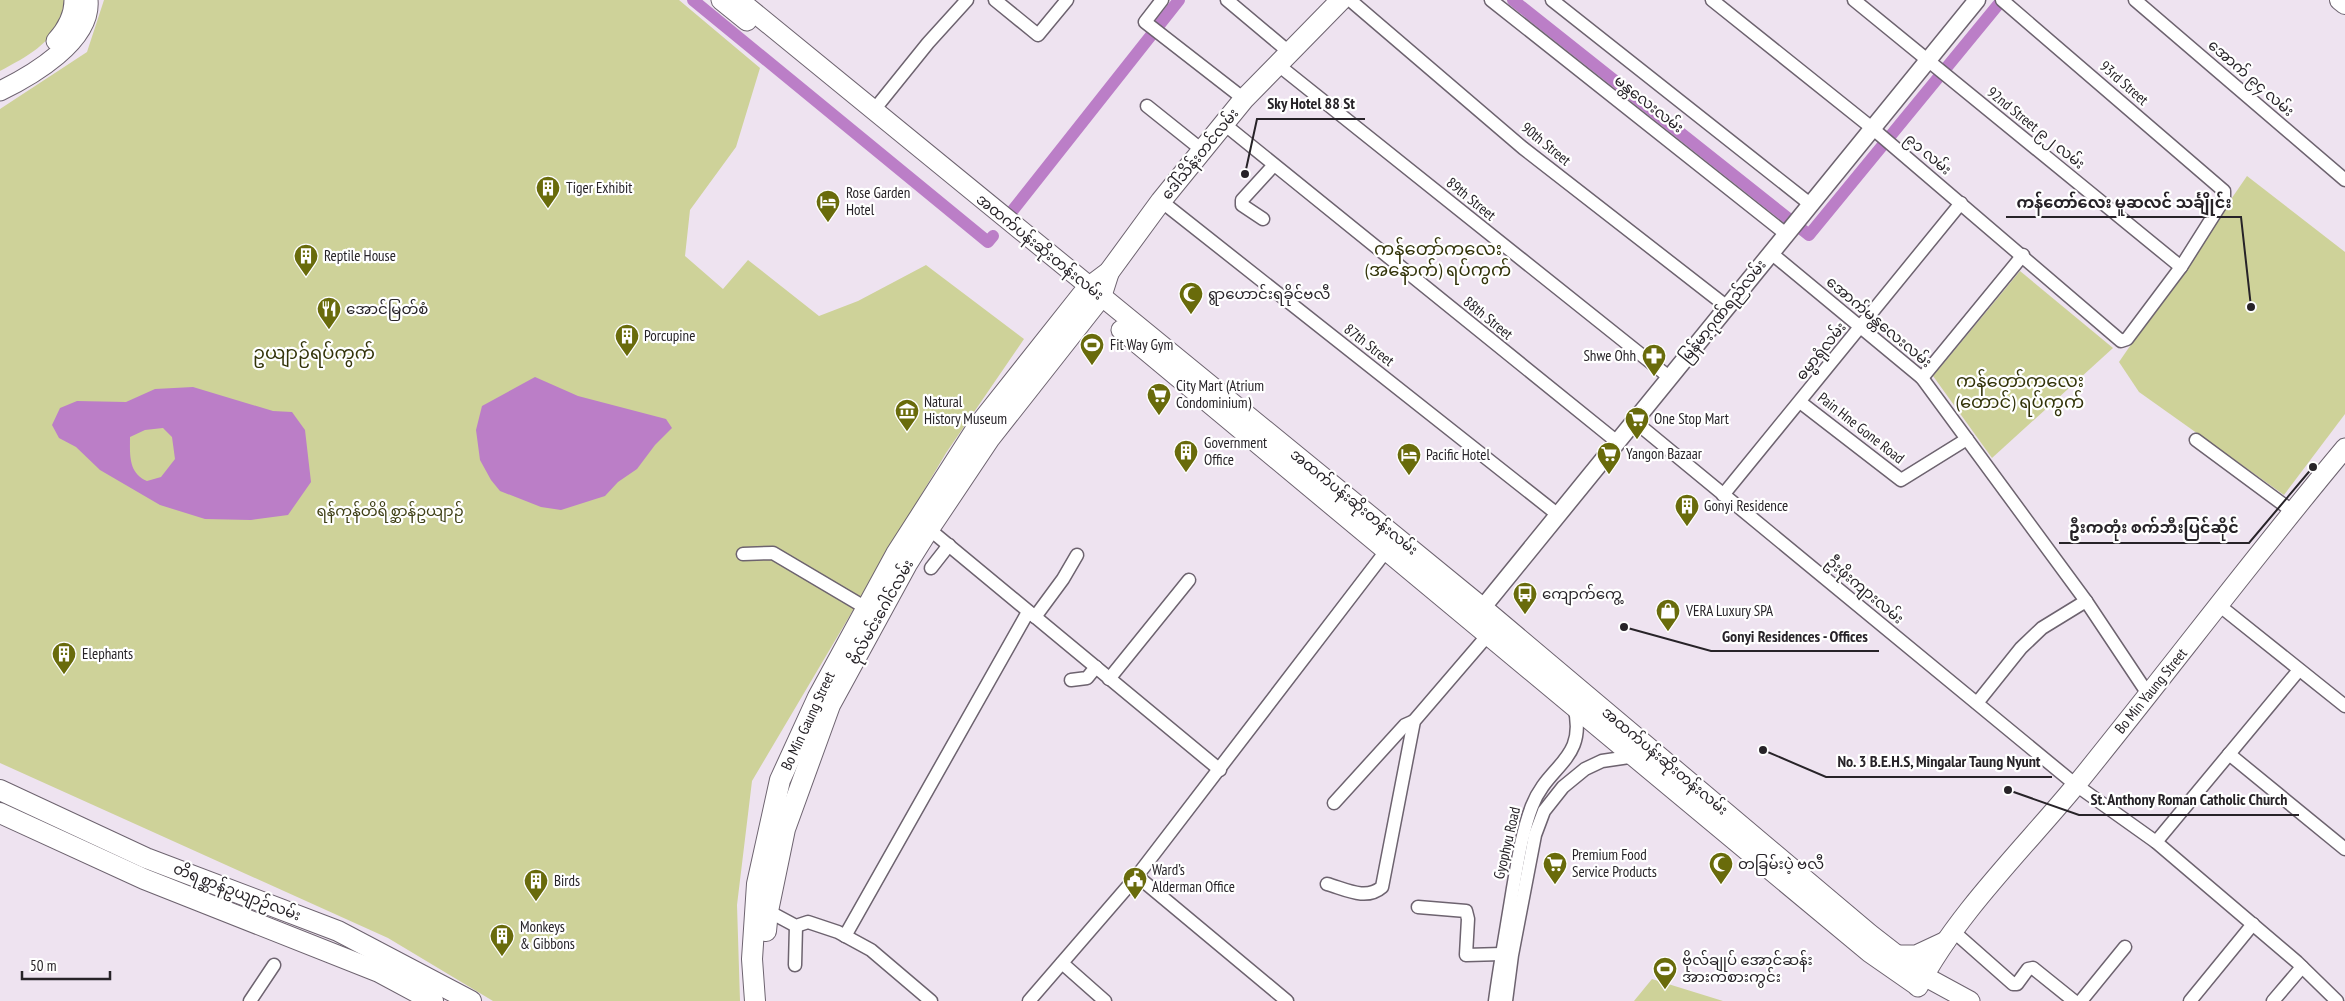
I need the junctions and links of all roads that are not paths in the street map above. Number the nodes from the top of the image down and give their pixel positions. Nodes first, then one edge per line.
1 (74, 0) edge
2 (88, 0) edge
3 (721, 0) edge
4 (740, 0) edge
5 (967, 0) edge
6 (995, 0) edge
7 (1067, 0) edge
8 (1162, 0) edge
9 (1227, 0) edge
10 (1491, 0) edge
11 (1552, 0) edge
12 (1712, 0) edge
13 (1854, 0) edge
14 (1977, 0) edge
15 (2002, 0) edge
16 (2135, 0) edge
17 (2340, 0) edge
18 (1338, 2) edge
19 (2345, 4) edge
20 (1922, 55) junction
21 (1283, 58) junction
22 (0, 82) edge
23 (0, 92) edge
24 (1244, 99) junction
25 (1147, 106) dead end
26 (870, 115) junction
27 (1224, 124) junction
28 (1872, 128) junction
29 (1202, 150) junction
30 (1273, 166) junction
31 (2345, 180) edge
32 (1162, 201) junction
33 (1961, 203) junction
34 (1810, 204) junction
35 (1263, 219) dead end
36 (1786, 234) junction
37 (1771, 253) junction
38 (2023, 255) junction
39 (2181, 267) junction
40 (1091, 296) junction
41 (1726, 306) junction
42 (1861, 327) junction
43 (1669, 377) junction
44 (1922, 378) junction
45 (1800, 402) junction
46 (1633, 420) junction
47 (1967, 439) junction
48 (2196, 440) dead end
49 (1616, 441) junction
50 (2345, 448) edge
51 (1322, 487) junction
52 (1724, 494) junction
53 (2292, 511) junction
54 (1557, 514) junction
55 (921, 532) junction
56 (949, 545) junction
57 (1386, 551) junction
58 (743, 554) dead end
59 (1077, 555) dead end
60 (931, 568) dead end
61 (1189, 580) dead end
62 (2086, 601) junction
63 (2220, 606) junction
64 (1482, 607) junction
65 (866, 608) junction
66 (1032, 614) junction
67 (1471, 622) junction
68 (1487, 636) junction
69 (1096, 667) junction
70 (2300, 670) junction
71 (1109, 679) junction
72 (1071, 680) dead end
73 (2148, 694) junction
74 (1977, 703) junction
75 (1574, 706) junction
76 (2345, 706) edge
77 (1414, 721) junction
78 (2229, 754) junction
79 (1636, 756) junction
80 (1220, 770) junction
81 (2076, 785) junction
82 (0, 790) edge
83 (1334, 802) dead end
84 (0, 813) edge
85 (2156, 842) junction
86 (2345, 849) edge
87 (1137, 876) junction
88 (1326, 884) dead end
89 (1418, 907) dead end
90 (761, 916) junction
91 (2253, 924) junction
92 (796, 926) junction
93 (845, 936) junction
94 (1950, 936) junction
95 (2125, 947) dead end
96 (1502, 954) junction
97 (1897, 955) junction
98 (1062, 963) junction
99 (274, 965) dead end
100 (796, 965) dead end
101 (2302, 967) junction
102 (1919, 990) edge
103 (250, 1001) edge
104 (433, 1001) edge
105 (472, 1001) edge
106 (755, 1001) edge
107 (767, 1001) edge
108 (932, 1001) edge
109 (1029, 1001) edge
110 (1106, 1001) edge
111 (1287, 1001) edge
112 (1495, 1001) edge
113 (1506, 1001) edge
114 (1946, 1001) edge
115 (1970, 1001) edge
116 (2074, 1001) edge
117 (2081, 1001) edge
118 (2190, 1001) edge
119 (2273, 1001) edge
120 (2337, 1001) edge

1 - 22 main road
2 - 23 main road
3 - 26 main road, အထက်ပန်းဆိုးတန်းလမ်း
4 - 26 main road, အထက်ပန်းဆိုးတန်းလမ်း
5 - 26 street
6 - 7 street
8 - 24 street
9 - 21 street, 89th Street
10 - 36 street, မန္တလေးလမ်း
11 - 34 street, မန္တလေးလမ်း
12 - 28 street, ၉၁ လမ်း
13 - 20 street, 92nd Street ၉၂ လမ်း
14 - 20 street, မြန်မာ့ဂုဏ်ရည်လမ်း
15 - 39 street, 93rd Street
16 - 31 street, အောက် ၉၄ လမ်း
17 - 19 main road
18 - 21 main road, ဒေါ်သိန်းတင်လမ်း
18 - 41 street, 90th Street
20 - 28 street, မြန်မာ့ဂုဏ်ရည်လမ်း
20 - 39 street, 92nd Street ၉၂ လမ်း
21 - 24 main road, ဒေါ်သိန်းတင်လမ်း
21 - 43 street, 89th Street
24 - 27 main road, ဒေါ်သိန်းတင်လမ်း
25 - 29 street
26 - 40 main road, အထက်ပန်းဆိုးတန်းလမ်း
27 - 29 main road, ဒေါ်သိန်းတင်လမ်း
27 - 30 street, 88th Street
28 - 33 street, ၉၁ လမ်း
28 - 34 street, မြန်မာ့ဂုဏ်ရည်လမ်း
29 - 32 main road, ဒေါ်သိန်းတင်လမ်း
30 - 35 street
30 - 49 street, 88th Street
32 - 40 main road, ဒေါ်သိန်းတင်လမ်း
32 - 54 street, 87th Street
33 - 38 street, ၉၁ လမ်း
33 - 42 street, ဓမ္မာရုံလမ်း
34 - 36 street, မြန်မာ့ဂုဏ်ရည်လမ်း
36 - 37 street, မြန်မာ့ဂုဏ်ရည်လမ်း
37 - 41 street, မြန်မာ့ဂုဏ်ရည်လမ်း
37 - 42 street, အောက်မန္တလေးလမ်း
38 - 39 street, ၉၁ လမ်း
38 - 44 street
40 - 51 main road, အထက်ပန်းဆိုးတန်းလမ်း
40 - 55 main road, ဗိုလ်မင်းဂေါင်လမ်း
40 - 55 main road, Bo Min Gaung Street
41 - 43 street, မြန်မာ့ဂုဏ်ရည်လမ်း
42 - 44 street, အောက်မန္တလေးလမ်း
42 - 45 street, ဓမ္မာရုံလမ်း
43 - 46 street, မြန်မာ့ဂုဏ်ရည်လမ်း
44 - 47 street, အောက်မန္တလေးလမ်း
45 - 47 street, Pain Hne Gone Road
45 - 52 street, ဓမ္မာရုံလမ်း
46 - 49 street, မြန်မာ့ဂုဏ်ရည်လမ်း
46 - 52 street, ဦးဖိုးကျားလမ်း
47 - 62 street, အောက်မန္တလေးလမ်း
48 - 53 street
49 - 54 street, မြန်မာ့ဂုဏ်ရည်လမ်း
50 - 53 main road, Bo Min Yaung Street
51 - 57 main road, အထက်ပန်းဆိုးတန်းလမ်း
51 - 64 main road, အထက်ပန်းဆိုးတန်းလမ်း
52 - 74 street, ဦးဖိုးကျားလမ်း
53 - 63 main road, Bo Min Yaung Street
54 - 64 street, မြန်မာ့ဂုဏ်ရည်လမ်း
55 - 56 street
55 - 65 main road, Bo Min Gaung Street
55 - 90 main road, ဗိုလ်မင်းဂေါင်လမ်း
56 - 60 street
56 - 66 street
57 - 67 main road, အထက်ပန်းဆိုးတန်းလမ်း
57 - 80 street
58 - 65 street
59 - 66 street
61 - 71 street
62 - 73 street, အောက်မန္တလေးလမ်း
62 - 74 street
63 - 70 street
63 - 73 main road, Bo Min Yaung Street
64 - 67 street, မြန်မာ့ဂုဏ်ရည်လမ်း
64 - 97 main road, အထက်ပန်းဆိုးတန်းလမ်း
65 - 90 main road, Bo Min Gaung Street
66 - 69 street
66 - 93 street
67 - 68 main road, အထက်ပန်းဆိုးတန်းလမ်း
68 - 75 main road, အထက်ပန်းဆိုးတန်းလမ်း
68 - 77 street
69 - 71 street
69 - 72 street
70 - 76 street
70 - 78 street
71 - 80 street
73 - 81 main road, Bo Min Yaung Street
74 - 81 street, ဦးဖိုးကျားလမ်း
75 - 79 main road, အထက်ပန်းဆိုးတန်းလမ်း
75 - 96 street, Gyophyu Road
77 - 83 street
77 - 88 street
78 - 85 street
78 - 86 street
79 - 102 main road, အထက်ပန်းဆိုးတန်းလမ်း
79 - 113 street, Gyophyu Road
80 - 87 street
81 - 85 street, ဦးဖိုးကျားလမ်း
81 - 94 main road, Bo Min Yaung Street
82 - 105 main road, တိရစ္ဆာန်ဥယျာဉ်လမ်း
84 - 104 main road, တိရစ္ဆာန်ဥယျာဉ်လမ်း
85 - 91 street, ဦးဖိုးကျားလမ်း
87 - 98 street
87 - 111 street
89 - 96 street
90 - 92 street
90 - 106 main road, Bo Min Gaung Street
90 - 107 main road, ဗိုလ်မင်းဂေါင်လမ်း
91 - 101 street, ဦးဖိုးကျားလမ်း
91 - 118 street
92 - 93 street
92 - 100 street
93 - 108 street
94 - 97 main road
94 - 102 main road, Bo Min Yaung Street
94 - 116 street
95 - 117 street
96 - 112 street, Gyophyu Road
97 - 102 main road, အထက်ပန်းဆိုးတန်းလမ်း
98 - 109 street
98 - 110 street
99 - 103 street
101 - 119 street
101 - 120 street, ဦးဖိုးကျားလမ်း
102 - 114 main road, အထက်ပန်းဆိုးတန်းလမ်း
102 - 115 main road, အထက်ပန်းဆိုးတန်းလမ်း

